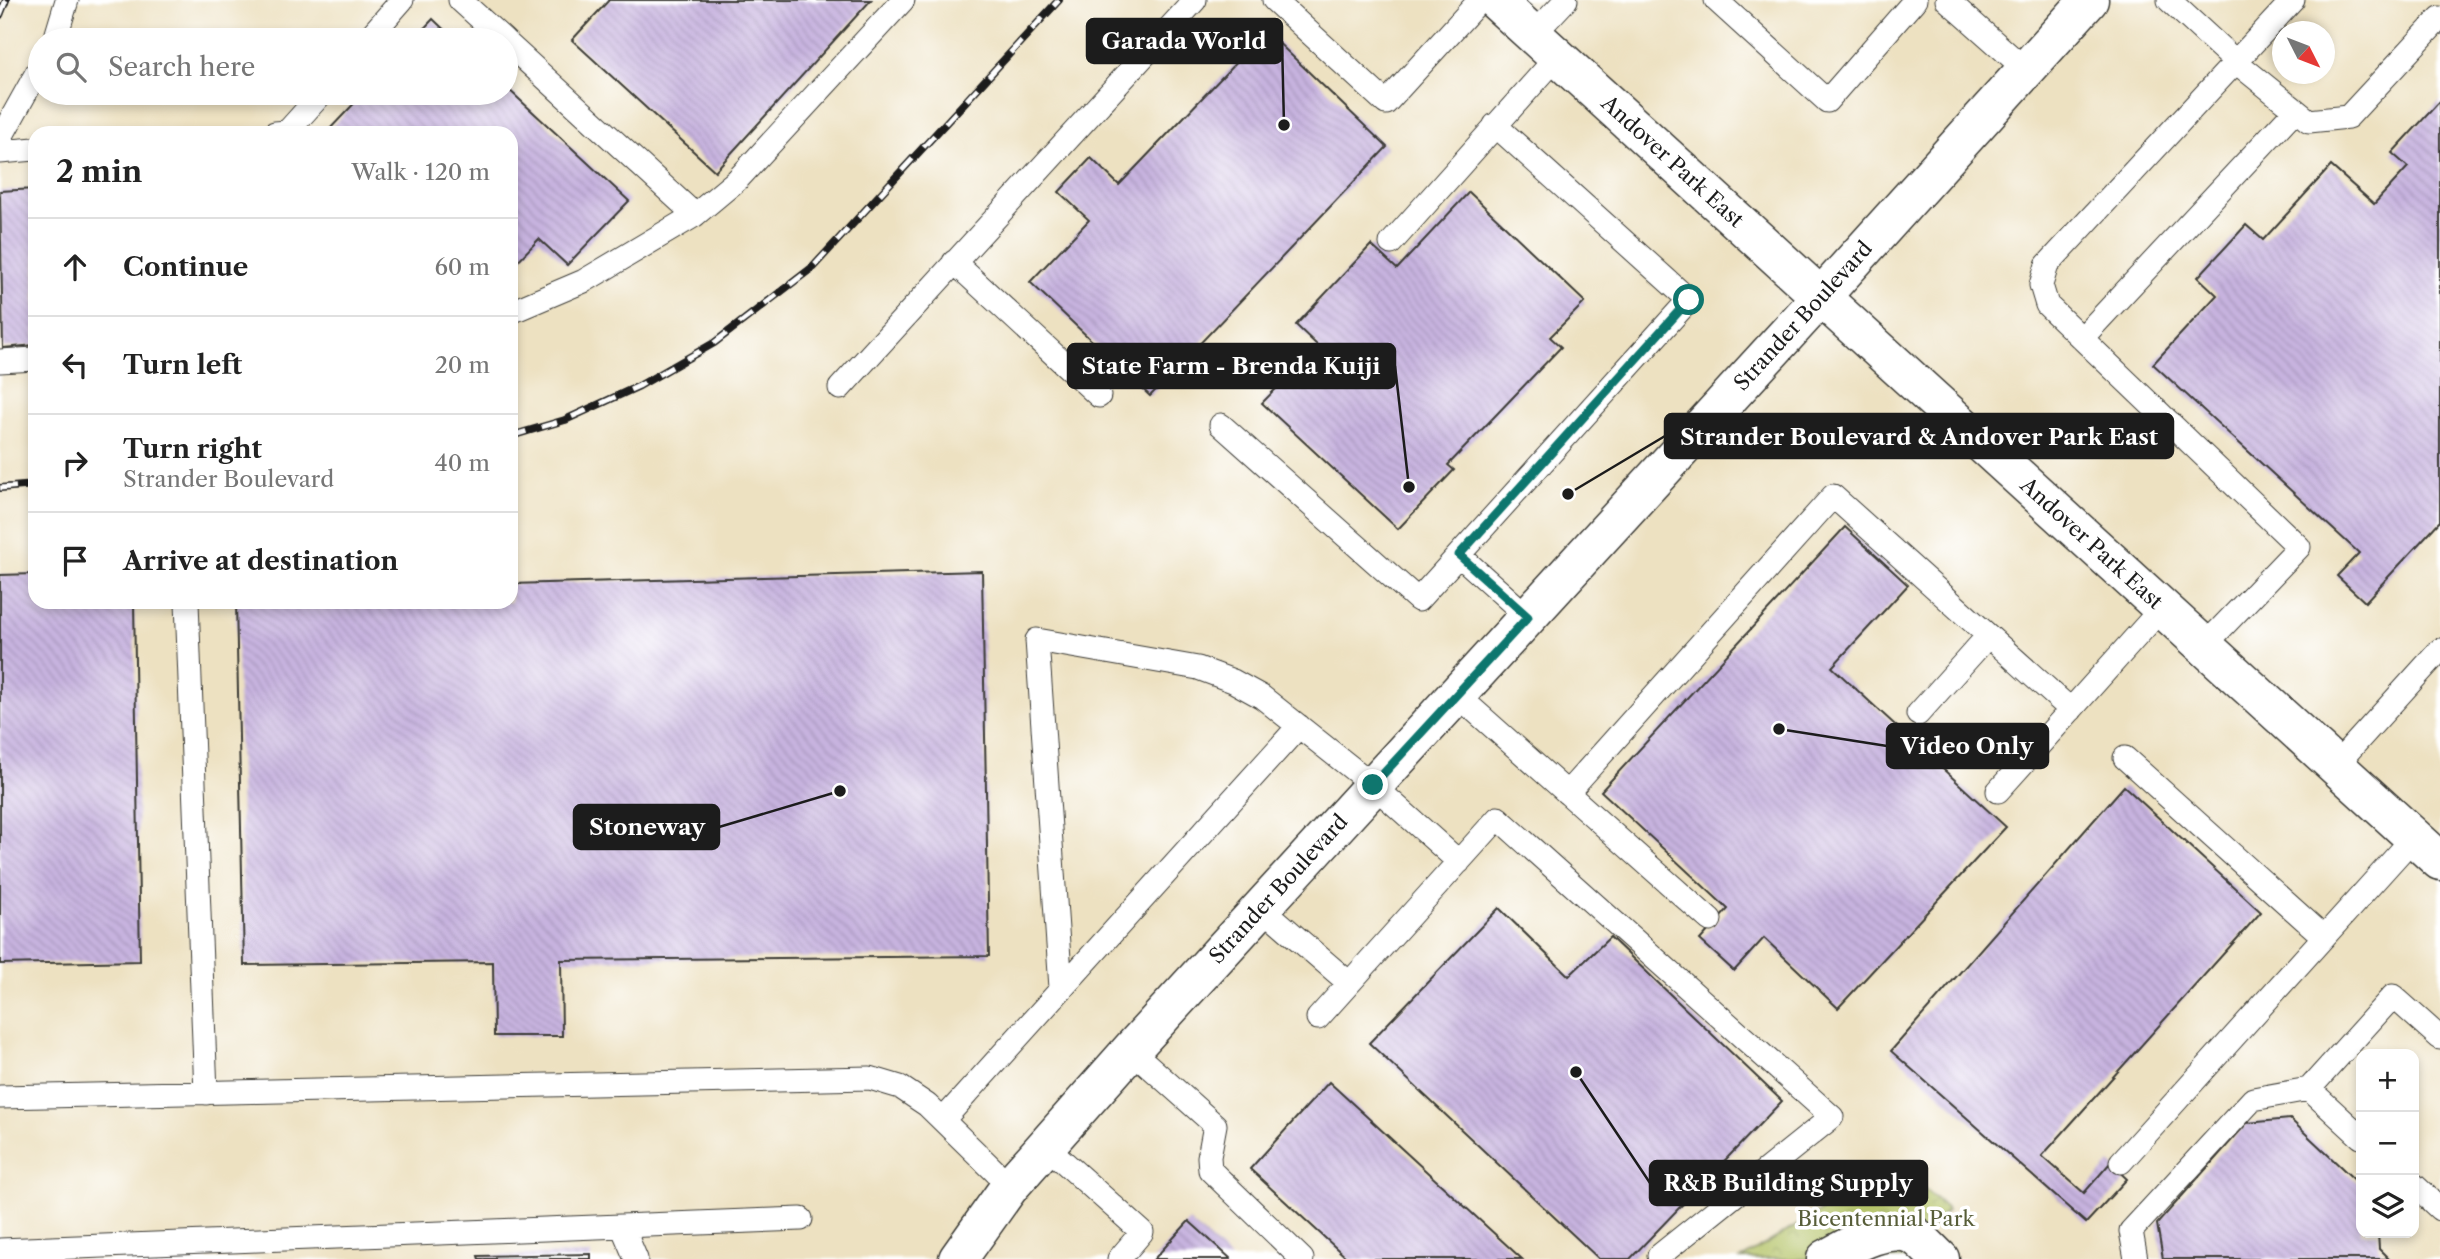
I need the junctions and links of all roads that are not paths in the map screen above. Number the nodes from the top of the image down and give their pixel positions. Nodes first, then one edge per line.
1 (67, 0) edge
2 (402, 0) edge
3 (460, 0) edge
4 (903, 0) edge
5 (1195, 0) edge
6 (1274, 0) edge
7 (1480, 0) edge
8 (1495, 0) edge
9 (1566, 0) edge
10 (1716, 0) edge
11 (1915, 0) edge
12 (1947, 0) edge
13 (2089, 0) edge
14 (2169, 0) edge
15 (2293, 0) edge
16 (2440, 18) edge
17 (59, 28) edge
18 (378, 28) edge
19 (491, 28) edge
20 (1545, 46) junction
21 (518, 53) edge
22 (2236, 62) junction
23 (2026, 69) junction
24 (28, 89) edge
25 (311, 105) edge
26 (2295, 110) junction
27 (1495, 125) junction
28 (292, 126) edge
29 (0, 139) edge
30 (28, 150) edge
31 (0, 152) edge
32 (695, 215) junction
33 (1391, 243) dead end
34 (954, 262) junction
35 (1820, 298) junction
36 (518, 309) edge
37 (2082, 338) junction
38 (28, 359) edge
39 (0, 361) edge
40 (840, 388) dead end
41 (1099, 396) dead end
42 (1221, 425) dead end
43 (1459, 555) junction
44 (2162, 608) junction
45 (187, 609) edge
46 (1528, 617) junction
47 (1989, 636) junction
48 (2204, 646) junction
49 (2440, 650) edge
50 (1457, 694) junction
51 (2071, 710) junction
52 (1918, 714) dead end
53 (1299, 726) junction
54 (2125, 758) dead end
55 (2336, 766) junction
56 (1373, 785) junction
57 (1998, 791) dead end
58 (1567, 793) junction
59 (2427, 849) edge
60 (1459, 862) junction
61 (1261, 907) junction
62 (1710, 920) dead end
63 (2324, 937) junction
64 (1349, 983) junction
65 (1061, 988) junction
66 (1318, 1018) dead end
67 (2440, 1038) edge
68 (1132, 1050) junction
69 (2309, 1088) junction
70 (206, 1093) junction
71 (0, 1097) edge
72 (943, 1120) junction
73 (2356, 1132) edge
74 (1046, 1146) junction
75 (2121, 1162) dead end
76 (1010, 1186) junction
77 (2419, 1190) edge
78 (2440, 1209) edge
79 (801, 1219) dead end
80 (622, 1226) junction
81 (0, 1250) edge
82 (1659, 1255) dead end
83 (636, 1259) edge
84 (958, 1259) edge
85 (1119, 1259) edge
86 (1302, 1259) edge
87 (1826, 1259) edge
88 (1940, 1259) edge
89 (2136, 1259) edge

1 - 17 lane
2 - 18 lane
3 - 19 lane
4 - 32 lane
5 - 34 lane
6 - 7 lane
8 - 20 main road, Andover Park East
9 - 20 lane
10 - 11 lane
12 - 23 lane
13 - 23 main road, Strander Boulevard
14 - 22 lane
15 - 22 lane
16 - 26 lane
20 - 27 lane
20 - 35 main road, Andover Park East
21 - 32 lane
22 - 26 lane
22 - 37 lane
23 - 35 main road, Strander Boulevard
24 - 29 lane
25 - 28 lane
26 - 37 lane
27 - 33 lane
27 - 43 lane
30 - 31 lane
32 - 36 lane
34 - 40 lane
34 - 41 lane
35 - 44 main road, Andover Park East
35 - 46 main road, Strander Boulevard
37 - 48 lane
38 - 39 lane
42 - 43 lane
43 - 46 lane
44 - 48 main road, Andover Park East
44 - 51 lane
45 - 70 lane
46 - 50 main road, Strander Boulevard
47 - 51 lane
47 - 52 lane
47 - 58 lane
48 - 55 main road, Andover Park East
49 - 55 lane
50 - 56 main road, Strander Boulevard
50 - 58 lane
51 - 57 lane
53 - 56 lane
53 - 65 lane
53 - 65 lane
54 - 63 lane
55 - 59 main road, Andover Park East
56 - 60 lane
56 - 61 main road, Strander Boulevard
58 - 62 lane
59 - 63 lane
60 - 64 lane
60 - 82 lane
61 - 64 lane
61 - 68 main road, Strander Boulevard
63 - 75 lane
64 - 66 lane
65 - 72 lane
67 - 69 lane
68 - 74 main road, Strander Boulevard
68 - 86 lane
69 - 73 lane
69 - 89 lane
70 - 71 lane
70 - 72 lane
72 - 76 lane
74 - 76 main road, Strander Boulevard
74 - 85 lane
76 - 84 main road, Strander Boulevard
77 - 78 lane
79 - 80 lane
80 - 81 lane
80 - 83 lane
87 - 88 main road

